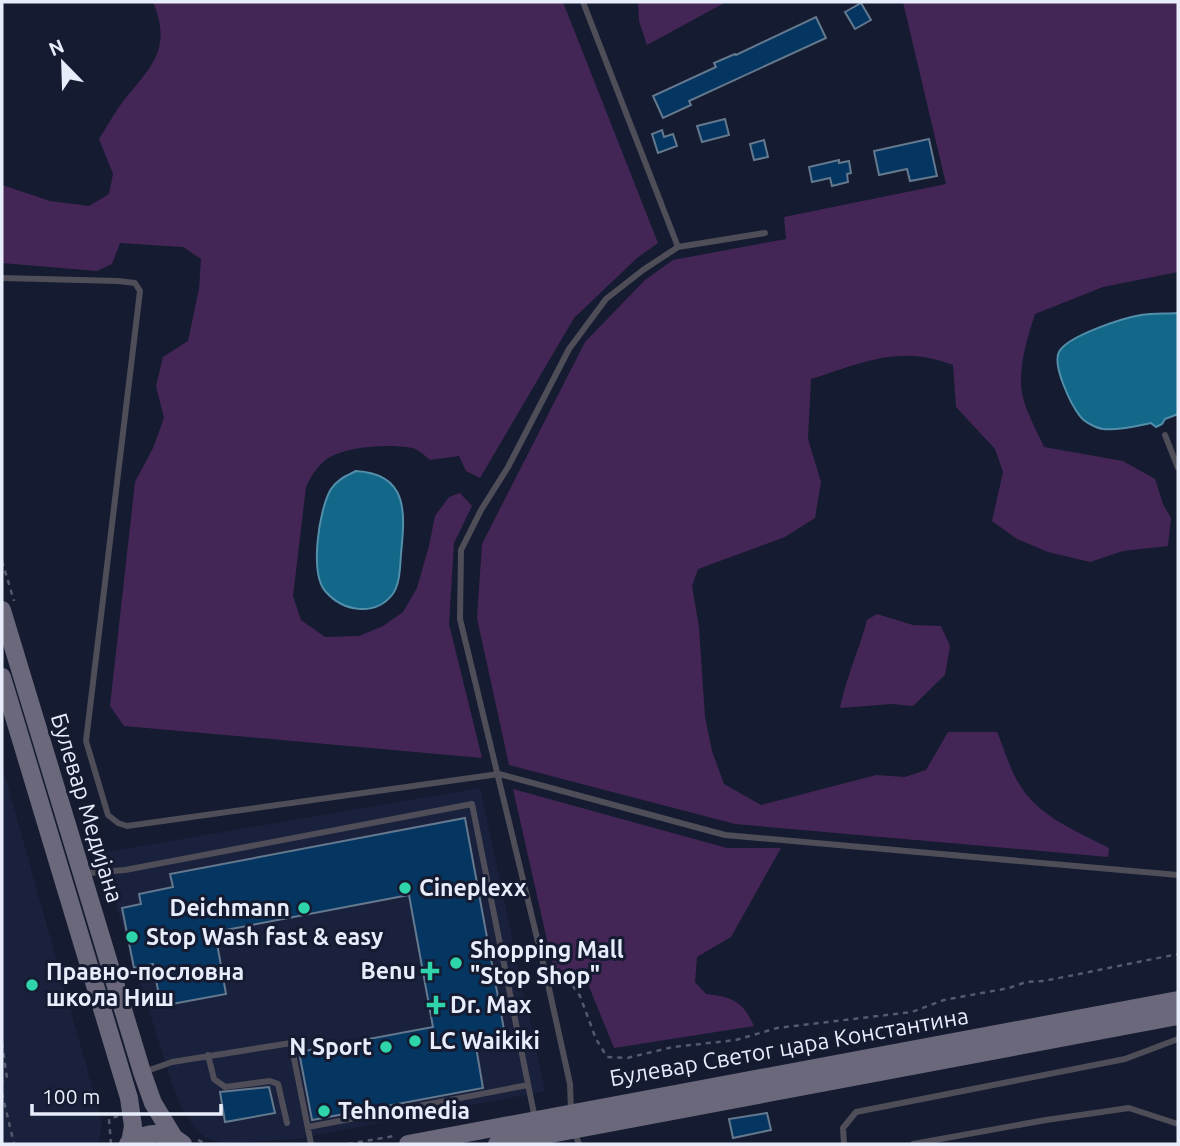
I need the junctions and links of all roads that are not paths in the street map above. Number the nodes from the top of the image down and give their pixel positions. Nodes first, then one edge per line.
1 (583, 2) edge
2 (765, 233) dead end
3 (678, 247) junction
4 (2, 278) edge
5 (1165, 435) dead end
6 (1178, 468) edge
7 (2, 610) edge
8 (2, 677) edge
9 (7, 710) edge
10 (499, 774) junction
11 (1178, 874) edge
12 (81, 877) junction
13 (1178, 1000) edge
14 (1178, 1016) edge
15 (1178, 1039) edge
16 (208, 1055) junction
17 (142, 1072) junction
18 (528, 1085) junction
19 (535, 1120) junction
20 (287, 1123) dead end
21 (1178, 1124) edge
22 (307, 1127) junction
23 (575, 1129) edge
24 (178, 1140) edge
25 (526, 1141) edge
26 (129, 1143) edge
27 (311, 1144) edge
28 (408, 1144) edge
29 (497, 1144) edge
30 (844, 1144) edge
31 (913, 1144) edge

1 - 3 lane
2 - 3 lane
3 - 10 lane
4 - 10 lane
5 - 6 lane
7 - 12 main road, Булевар Медијана
8 - 9 main road, Булевар Медијана
9 - 26 main road, Булевар Медијана
10 - 11 lane
10 - 23 lane
12 - 17 main road, Булевар Медијана
12 - 18 lane
13 - 23 main road, Булевар Светог цара Константина
14 - 23 main road, Булевар Светог цара Константина
15 - 30 lane
16 - 17 lane
16 - 20 lane
16 - 22 lane
17 - 24 main road, Булевар Медијана
18 - 19 lane
18 - 22 lane
19 - 23 main road, Булевар Светог цара Константина
19 - 28 main road, Булевар Светог цара Константина
21 - 31 lane
22 - 27 lane
23 - 25 main road, Булевар Светог цара Константина
24 - 26 main road
25 - 29 main road, Булевар Светог цара Константина

